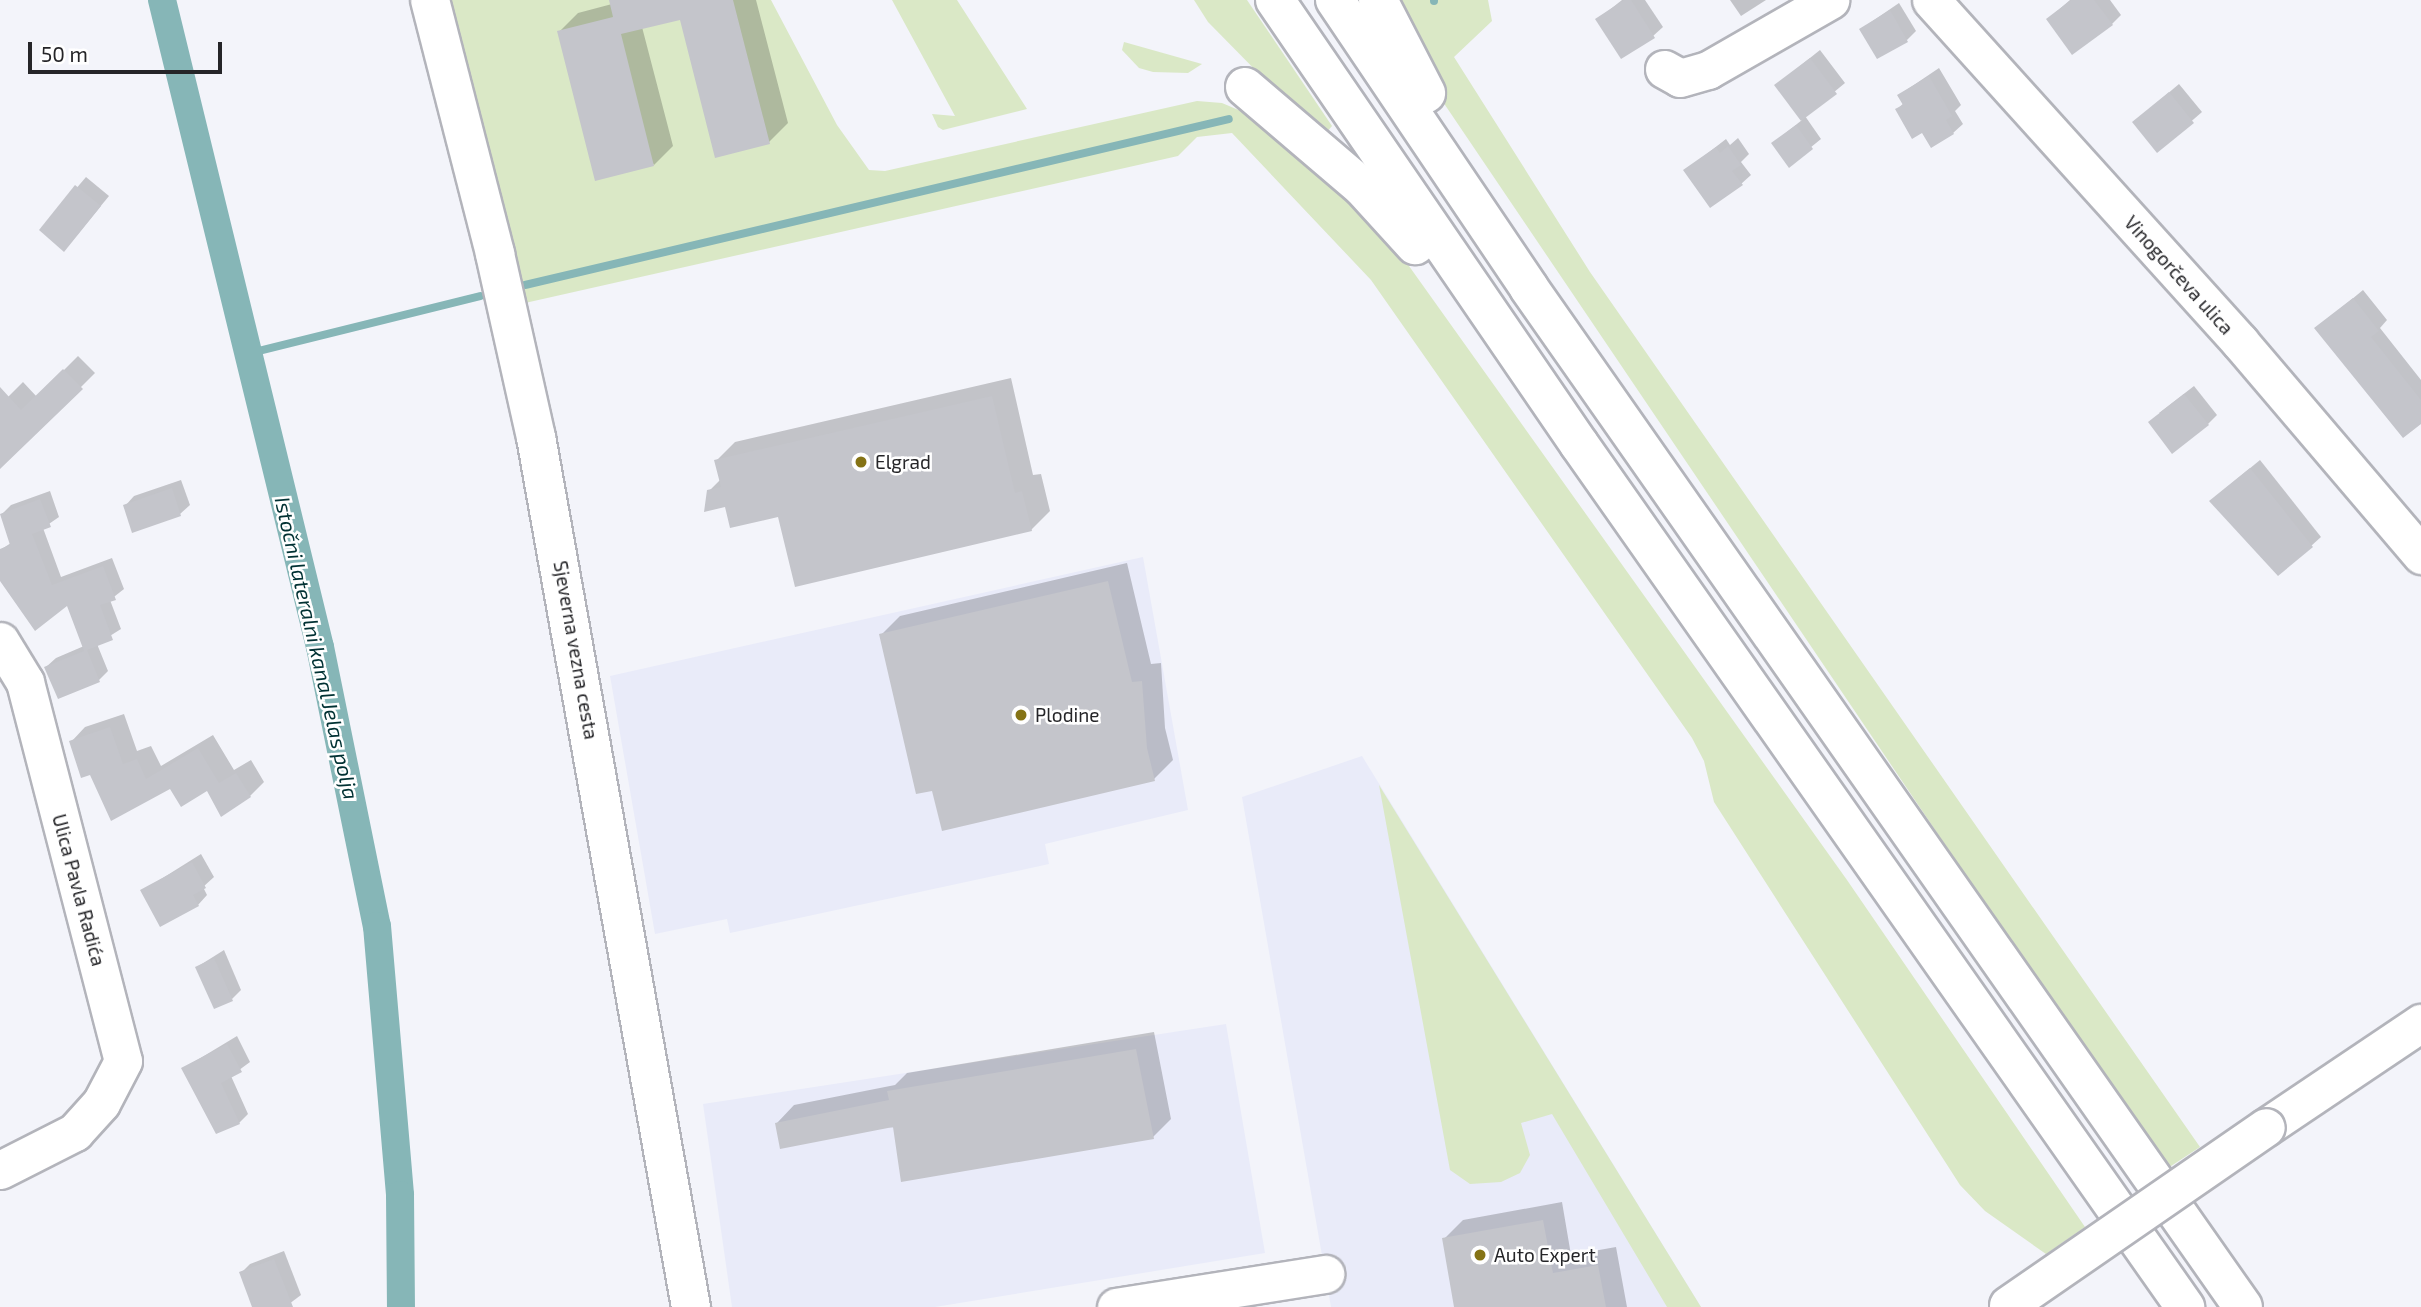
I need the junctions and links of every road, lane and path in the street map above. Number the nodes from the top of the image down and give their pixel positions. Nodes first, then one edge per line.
1 (430, 0) edge
2 (1275, 0) edge
3 (1335, 0) edge
4 (1378, 0) edge
5 (1830, 0) edge
6 (1931, 0) edge
7 (1664, 69) dead end
8 (1245, 87) dead end
9 (1530, 288) junction
10 (1579, 444) junction
11 (2421, 555) edge
12 (0, 641) edge
13 (2421, 1023) edge
14 (0, 1170) edge
15 (1325, 1274) dead end
16 (2007, 1306) edge
17 (691, 1307) edge
18 (1116, 1307) edge
19 (2185, 1307) edge
20 (2243, 1307) edge

1 - 17 main road, Sjeverna vezna cesta
2 - 10 main road
3 - 9 main road
4 - 9 main road
5 - 7 street
6 - 11 street, Vinogorčeva ulica
8 - 10 main road
9 - 20 main road
10 - 19 main road
12 - 14 street, Ulica Pavla Radića
13 - 16 street, bridge
15 - 18 street

